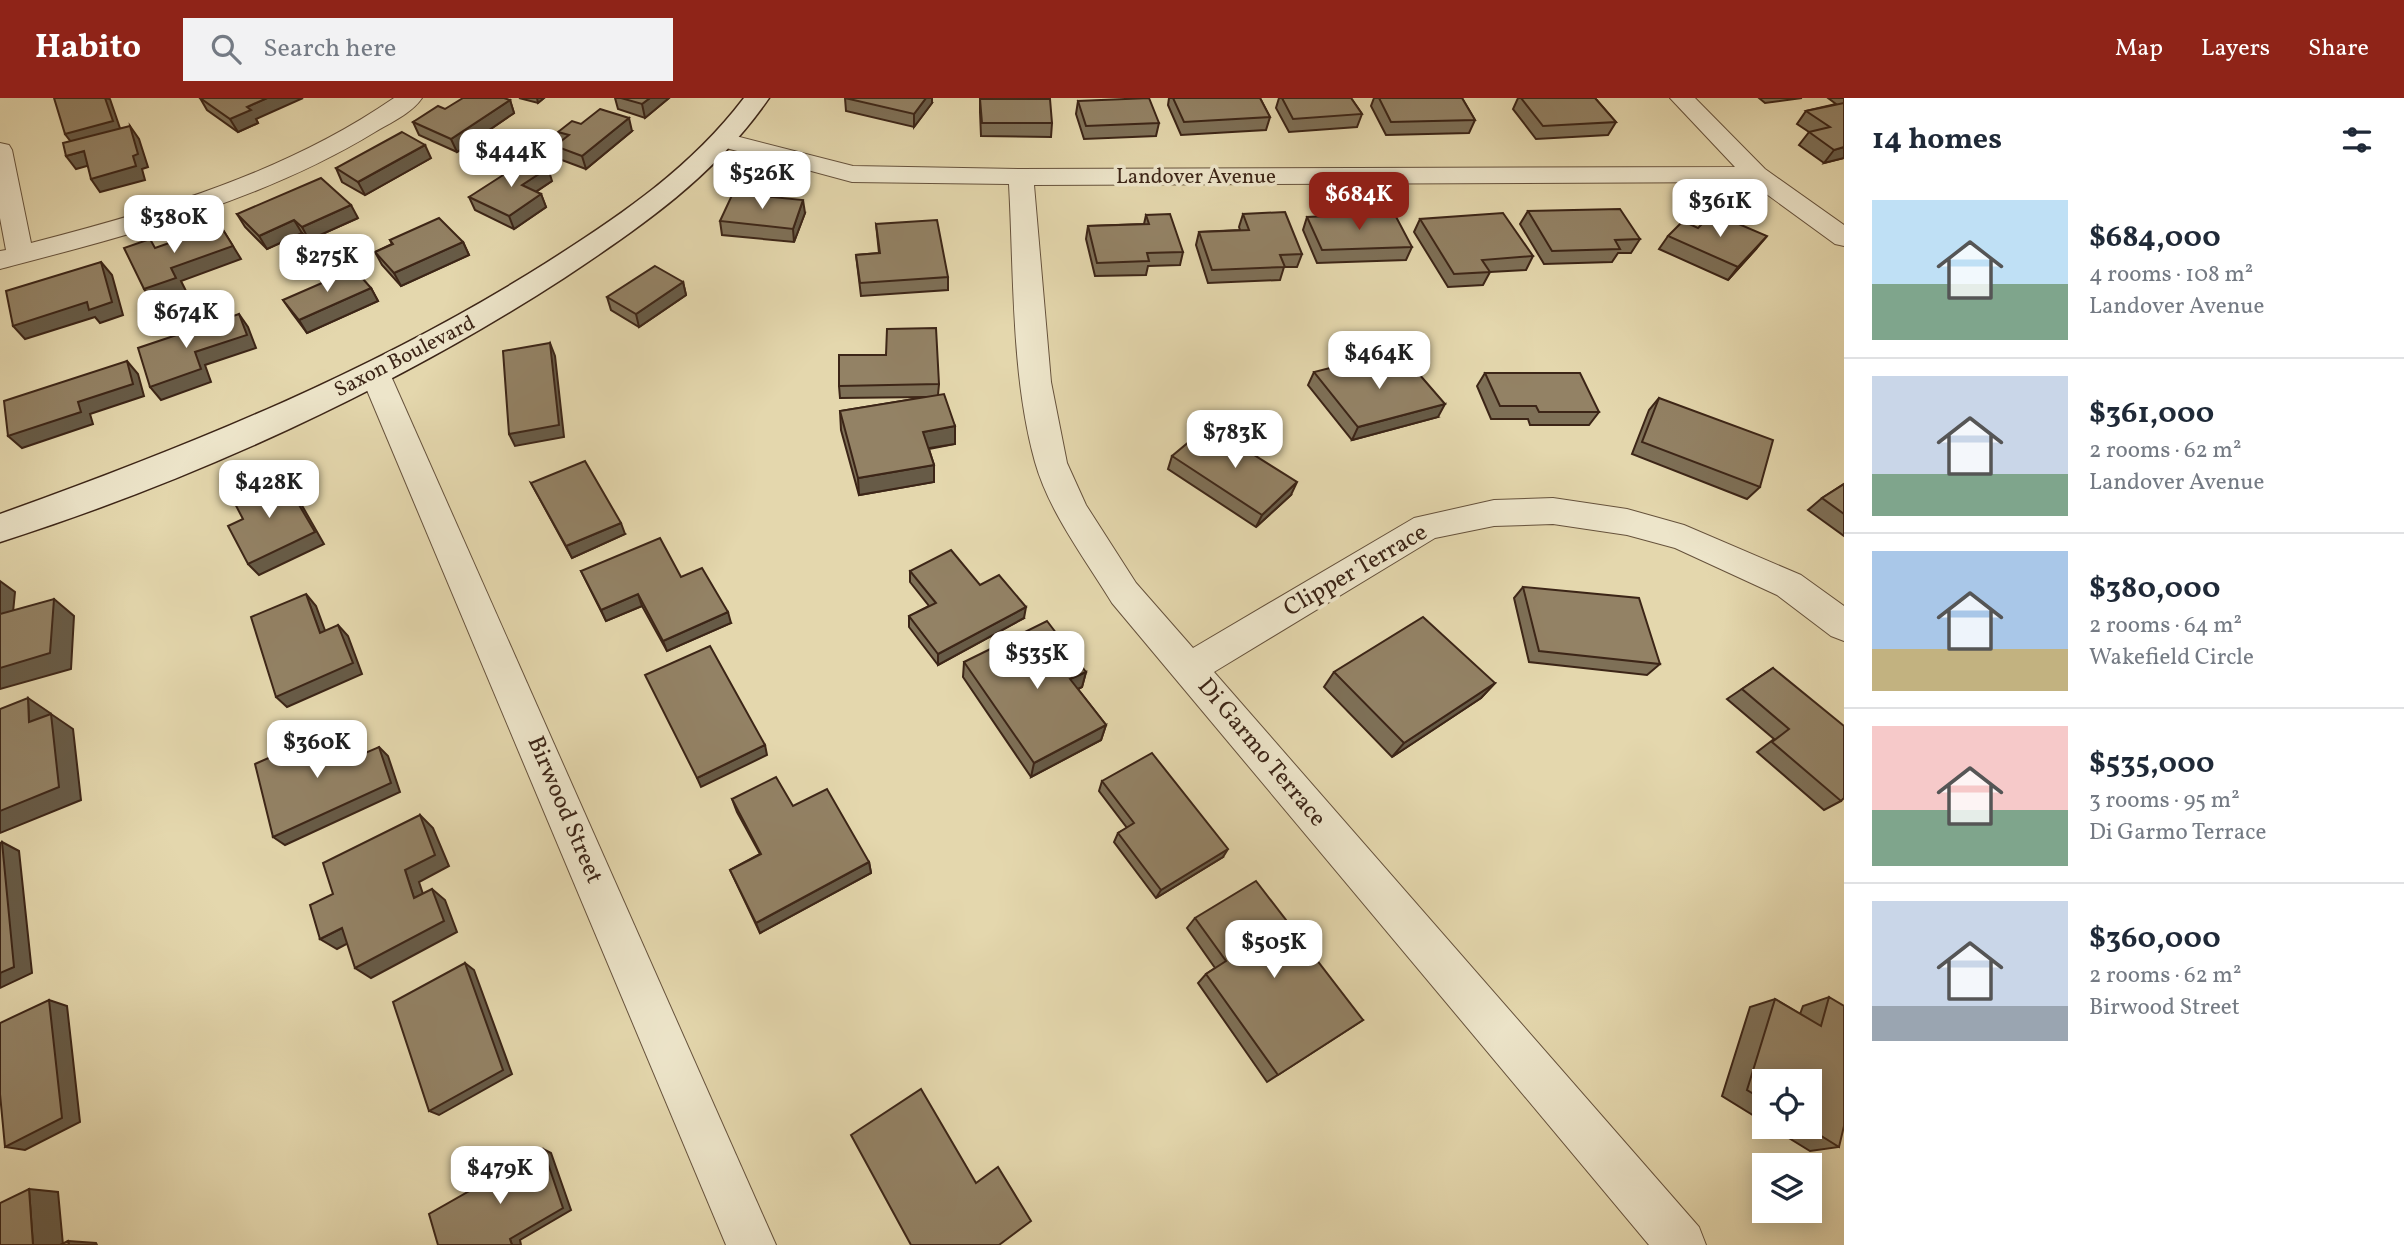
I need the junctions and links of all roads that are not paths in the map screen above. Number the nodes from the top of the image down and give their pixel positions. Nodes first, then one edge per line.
1 (410, 98) edge
2 (757, 98) edge
3 (1682, 98) edge
4 (724, 140) junction
5 (0, 149) edge
6 (1756, 174) junction
7 (1021, 177) junction
8 (1844, 238) edge
9 (10, 257) edge
10 (376, 376) junction
11 (0, 528) edge
12 (1844, 626) edge
13 (1189, 668) junction
14 (751, 1245) edge
15 (1681, 1245) edge

1 - 9 street
2 - 4 main road, Saxon Boulevard
3 - 6 street
4 - 7 street, Landover Avenue
4 - 10 main road, Saxon Boulevard
5 - 9 street
6 - 7 street, Landover Avenue
6 - 8 street
7 - 13 street, Di Garmo Terrace
10 - 11 main road, Saxon Boulevard
10 - 14 street, Birwood Street
12 - 13 street, Clipper Terrace
13 - 15 street, Di Garmo Terrace

